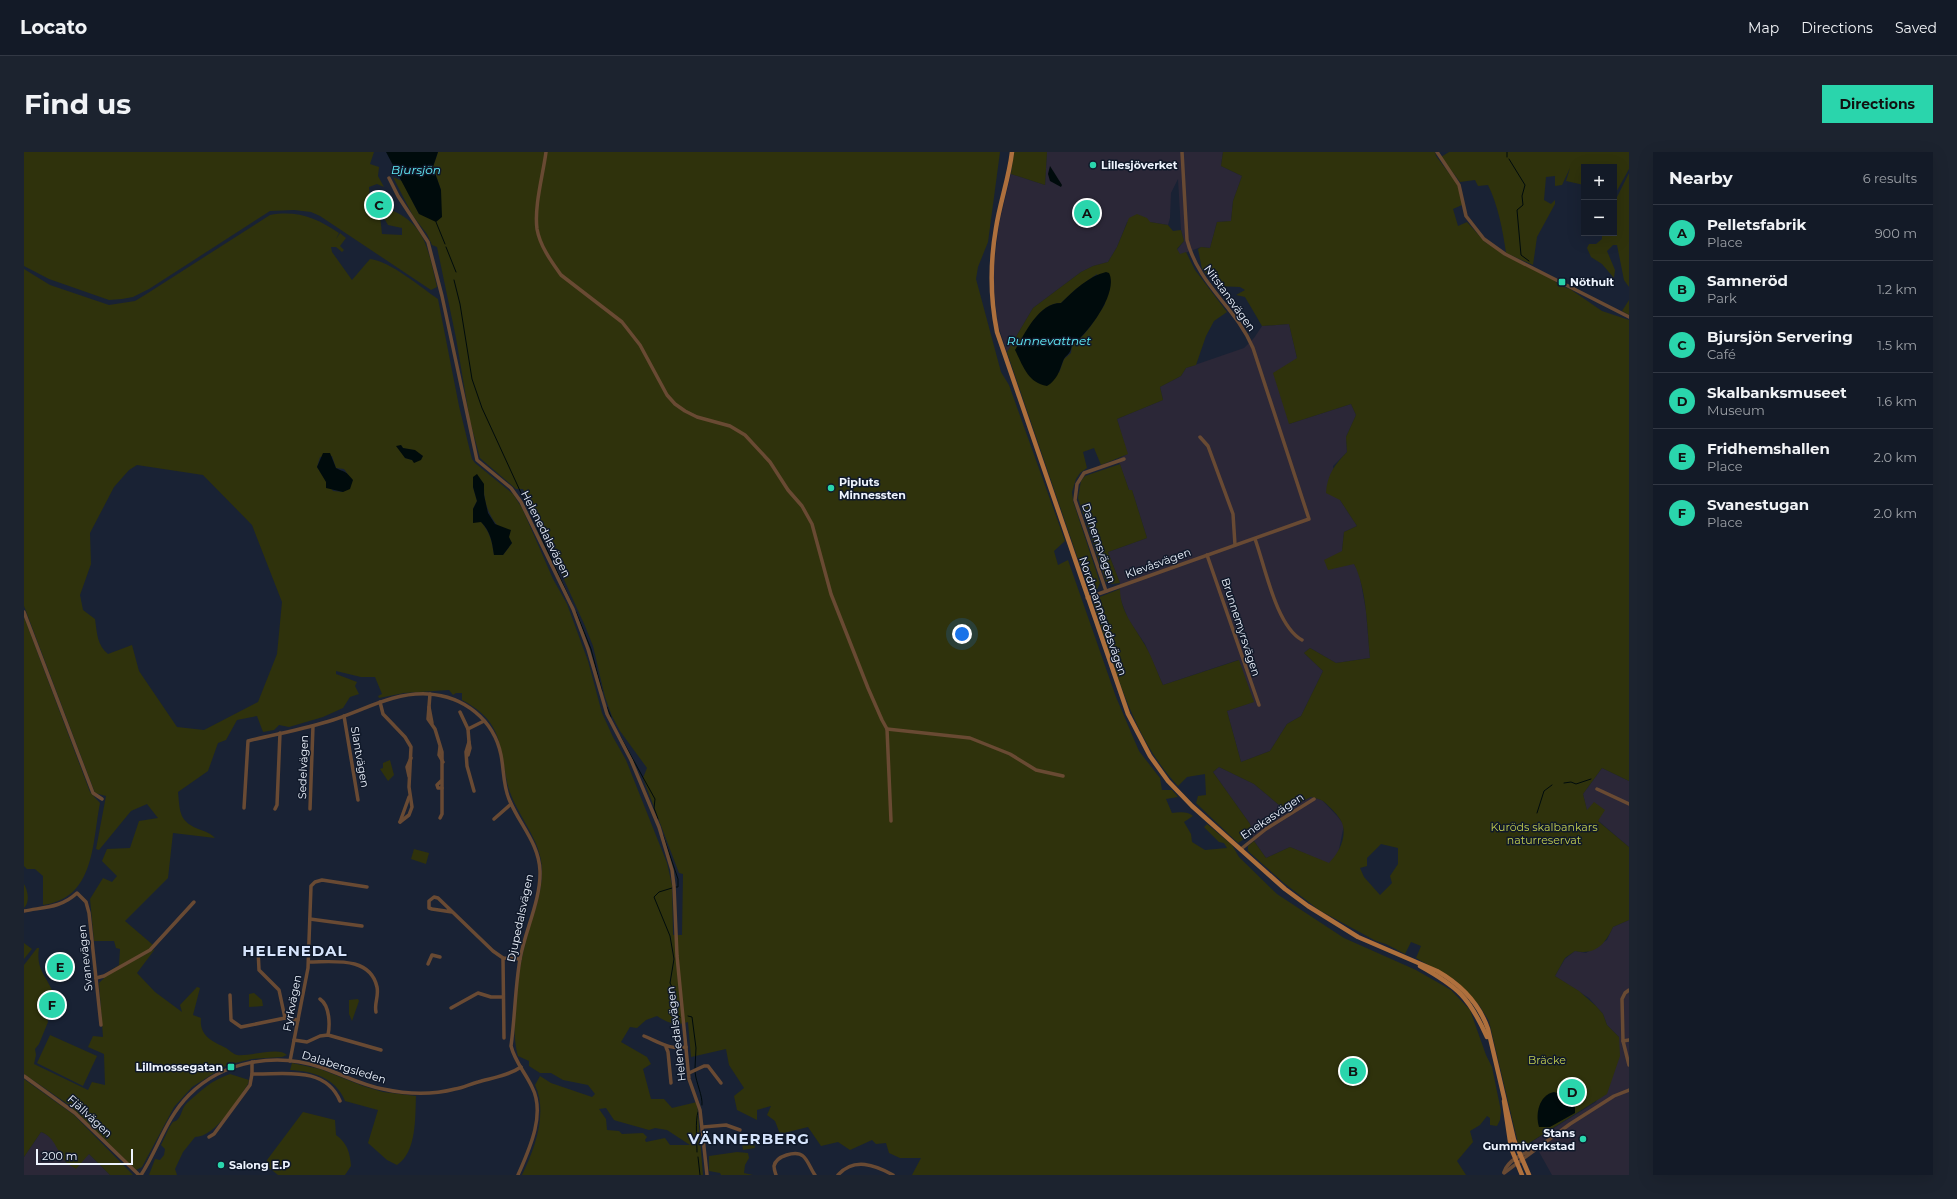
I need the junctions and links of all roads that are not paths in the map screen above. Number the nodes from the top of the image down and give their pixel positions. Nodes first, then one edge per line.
1 (546, 152) edge
2 (1012, 152) edge
3 (1182, 152) edge
4 (1437, 152) edge
5 (389, 178) dead end
6 (1629, 317) edge
7 (1200, 437) dead end
8 (1124, 459) dead end
9 (1309, 519) joint
10 (1255, 539) junction
11 (1236, 545) junction
12 (1207, 555) junction
13 (1106, 591) junction
14 (1087, 598) junction
15 (24, 612) edge
16 (1302, 640) dead end
17 (430, 694) junction
18 (380, 702) junction
19 (1259, 706) dead end
20 (460, 712) dead end
21 (344, 716) junction
22 (484, 720) junction
23 (313, 726) junction
24 (468, 729) junction
25 (887, 729) junction
26 (280, 733) junction
27 (1063, 776) dead end
28 (1597, 789) dead end
29 (474, 791) dead end
30 (410, 796) junction
31 (102, 799) dead end
32 (1314, 799) dead end
33 (358, 800) dead end
34 (511, 804) junction
35 (1629, 804) edge
36 (244, 808) dead end
37 (406, 808) junction
38 (275, 809) dead end
39 (310, 809) dead end
40 (412, 809) junction
41 (440, 818) dead end
42 (494, 819) dead end
43 (891, 821) dead end
44 (1241, 849) junction
45 (367, 887) dead end
46 (194, 902) dead end
47 (24, 911) edge
48 (452, 912) junction
49 (310, 919) junction
50 (362, 926) dead end
51 (258, 949) dead end
52 (440, 957) dead end
53 (504, 958) junction
54 (520, 960) junction
55 (308, 962) junction
56 (428, 964) dead end
57 (96, 978) junction
58 (1629, 990) edge
59 (230, 995) dead end
60 (503, 997) junction
61 (320, 999) dead end
62 (451, 1008) dead end
63 (376, 1012) dead end
64 (285, 1018) junction
65 (298, 1020) junction
66 (101, 1025) dead end
67 (328, 1035) junction
68 (644, 1036) dead end
69 (504, 1038) dead end
70 (294, 1040) junction
71 (1623, 1040) junction
72 (1629, 1040) edge
73 (666, 1047) junction
74 (686, 1047) junction
75 (381, 1050) dead end
76 (290, 1061) junction
77 (252, 1062) junction
78 (1629, 1065) edge
79 (521, 1068) junction
80 (689, 1073) junction
81 (252, 1074) junction
82 (24, 1076) edge
83 (671, 1083) dead end
84 (721, 1083) dead end
85 (1629, 1090) edge
86 (1503, 1092) junction
87 (340, 1101) dead end
88 (703, 1127) junction
89 (740, 1130) dead end
90 (209, 1137) dead end
91 (1534, 1149) junction
92 (1520, 1156) junction
93 (1516, 1161) junction
94 (1522, 1161) junction
95 (1503, 1174) edge
96 (140, 1175) edge
97 (518, 1175) edge
98 (707, 1175) edge
99 (776, 1175) edge
100 (814, 1175) edge
101 (838, 1175) edge
102 (893, 1175) edge
103 (1522, 1175) edge
104 (1529, 1175) edge

1 - 25 street
2 - 14 main road, Nordmannerödsvägen
3 - 9 street, Nitstansvägen
4 - 6 street
5 - 74 street, Helenedalsvägen
7 - 11 street
8 - 13 street, Dalhemsvägen
9 - 10 street, Klevåsvägen
10 - 11 street, Klevåsvägen
10 - 16 street
11 - 12 street, Klevåsvägen
12 - 13 street, Klevåsvägen
12 - 19 street, Brunnemyrsvägen
13 - 14 street, Klevåsvägen
14 - 44 main road, Nordmannerödsvägen
15 - 31 street
17 - 18 street, Djupedalsvägen
17 - 22 street, Djupedalsvägen
17 - 41 street
18 - 21 street, Djupedalsvägen
18 - 30 street
20 - 24 street
21 - 23 street, Djupedalsvägen
21 - 33 street, Slantvägen
22 - 24 street
22 - 34 street, Djupedalsvägen
23 - 26 street, Djupedalsvägen
23 - 39 street, Sedelvägen
24 - 29 street
25 - 27 street
25 - 43 street
26 - 36 street, Djupedalsvägen
26 - 38 street
28 - 35 street
30 - 37 street
30 - 40 street
32 - 44 street, Enekasvägen
34 - 42 street
34 - 54 street, Djupedalsvägen
37 - 40 street
37 - 40 street
44 - 86 main road, Nordmannerödsvägen
45 - 49 street, Fyrkvägen
46 - 57 street
47 - 57 street, Svanevägen
48 - 48 street
48 - 53 street
49 - 50 street
49 - 55 street, Fyrkvägen
51 - 64 street
52 - 56 street
53 - 54 street
53 - 60 street
54 - 79 street, Djupedalsvägen
55 - 63 street
55 - 65 street, Fyrkvägen
57 - 66 street, Svanevägen
58 - 71 street
59 - 64 street
60 - 62 street
60 - 69 street
61 - 67 street
64 - 65 street
65 - 70 street, Fyrkvägen
67 - 70 street
67 - 75 street
68 - 73 street
70 - 76 street, Fyrkvägen
71 - 72 street
71 - 78 street
73 - 74 street
73 - 83 street
74 - 80 street, Helenedalsvägen
76 - 77 street, Dalabergsleden
76 - 79 street, Dalabergsleden
77 - 81 street
77 - 96 street, Dalabergsleden
79 - 97 street, Djupedalsvägen
80 - 84 street
80 - 88 street, Helenedalsvägen
81 - 87 street
81 - 90 street
82 - 96 street, Fjällvägen
85 - 91 street
86 - 92 main road, Nordmannerödsvägen
86 - 93 main road, Nordmannerödsvägen
88 - 89 street
88 - 98 street, Helenedalsvägen
91 - 92 street
91 - 94 street
92 - 93 street
92 - 94 main road, Nordmannerödsvägen
93 - 94 street
93 - 95 street
93 - 103 main road, Nordmannerödsvägen
94 - 104 main road, Nordmannerödsvägen
99 - 100 street
101 - 102 street

